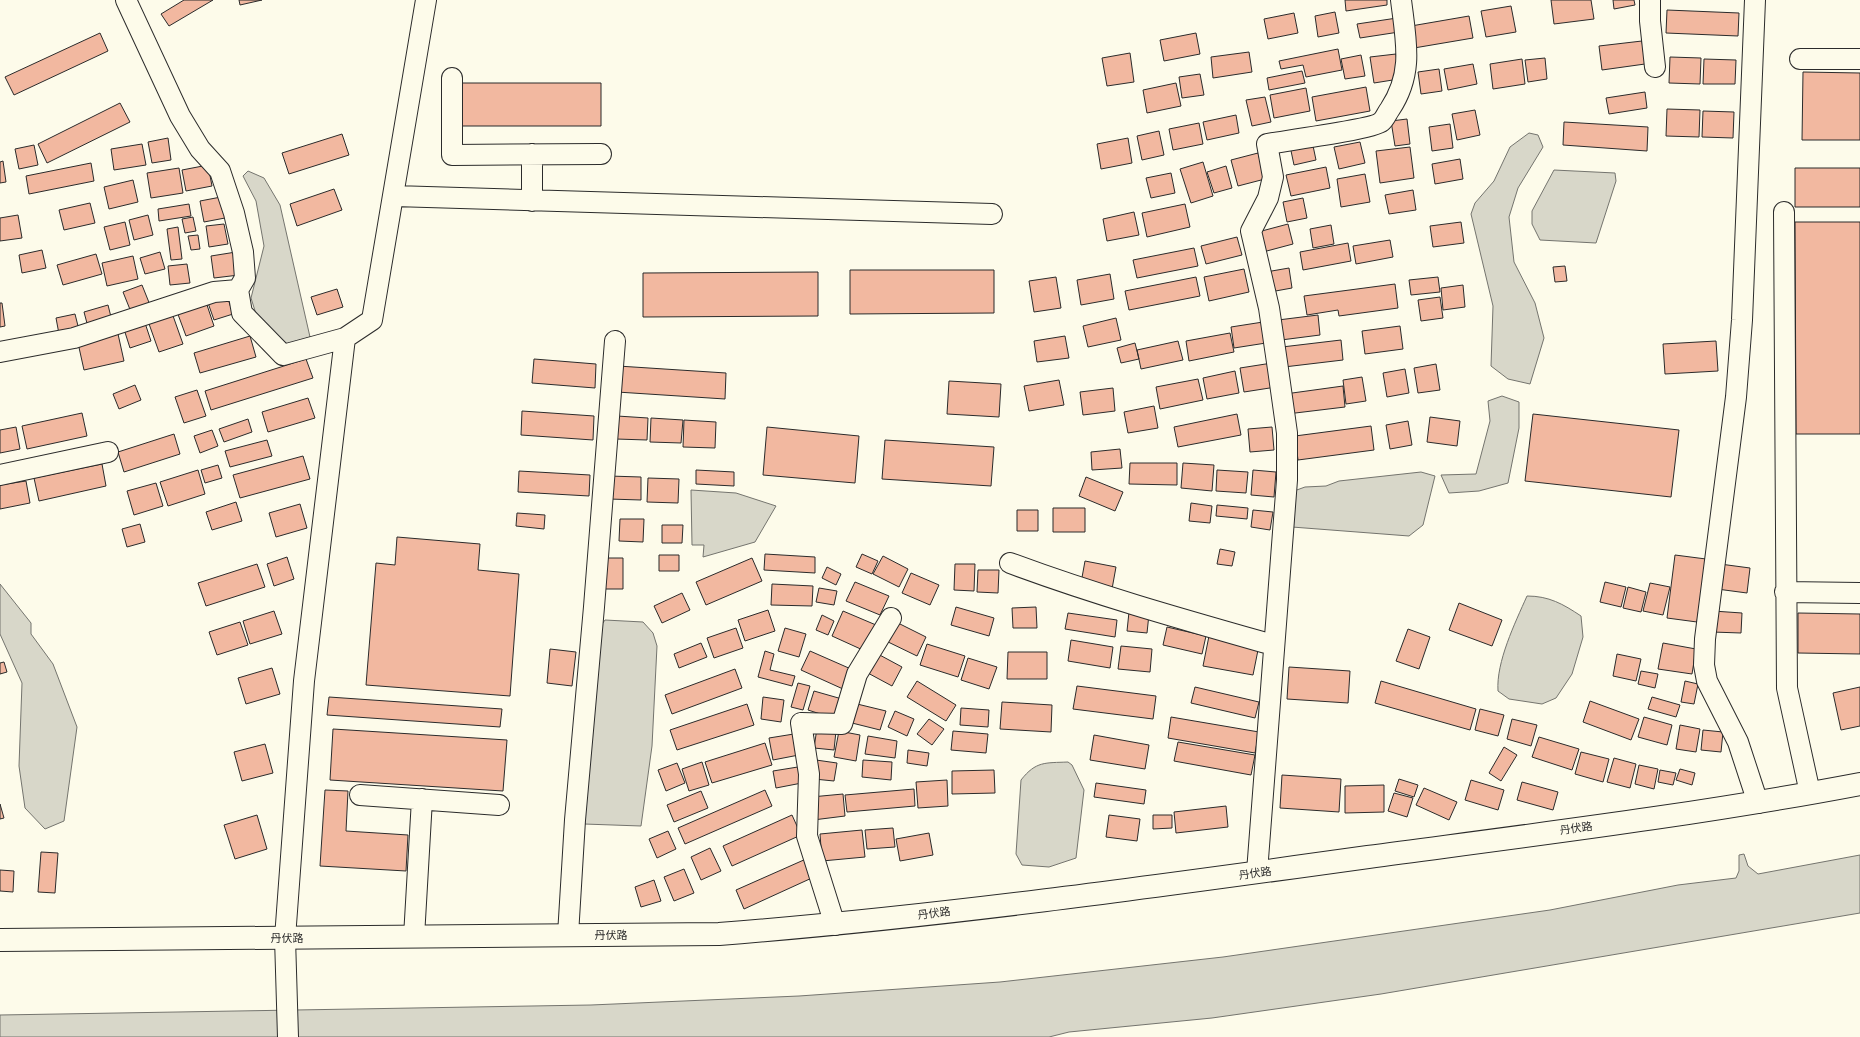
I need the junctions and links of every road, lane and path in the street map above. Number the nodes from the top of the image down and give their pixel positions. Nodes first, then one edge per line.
1 (126, 0) edge
2 (426, 0) edge
3 (1401, 0) edge
4 (1650, 0) edge
5 (1755, 0) edge
6 (1800, 59) dead end
7 (1860, 59) edge
8 (1655, 67) dead end
9 (452, 78) dead end
10 (532, 154) junction
11 (601, 154) dead end
12 (394, 196) junction
13 (532, 201) junction
14 (1784, 212) dead end
15 (992, 214) dead end
16 (238, 290) junction
17 (345, 338) junction
18 (615, 341) dead end
19 (0, 352) edge
20 (108, 452) dead end
21 (0, 475) edge
22 (1010, 563) dead end
23 (1785, 592) junction
24 (1860, 593) edge
25 (891, 618) dead end
26 (1274, 645) junction
27 (1860, 784) edge
28 (1810, 793) junction
29 (360, 795) dead end
30 (422, 799) junction
31 (1758, 804) junction
32 (499, 805) dead end
33 (1257, 872) junction
34 (835, 925) junction
35 (568, 936) junction
36 (414, 937) junction
37 (285, 938) junction
38 (0, 940) edge
39 (288, 1037) edge

1 - 16 street
2 - 12 street
3 - 26 street
4 - 8 street
5 - 31 street
6 - 7 street
9 - 10 street
10 - 11 street
10 - 13 street
12 - 13 street
12 - 17 street
13 - 15 street
14 - 23 street
16 - 17 street
16 - 19 street
17 - 37 street
18 - 35 street
20 - 21 street
22 - 26 street
23 - 24 street
23 - 28 street
25 - 34 street
26 - 33 street
27 - 28 main road, 丹伏路
28 - 31 main road, 丹伏路
29 - 30 street
30 - 32 street
30 - 36 street
31 - 33 main road, 丹伏路
33 - 34 main road, 丹伏路
34 - 35 main road, 丹伏路
35 - 36 main road, 丹伏路
36 - 37 main road, 丹伏路
37 - 38 main road, 丹伏路
37 - 39 street

